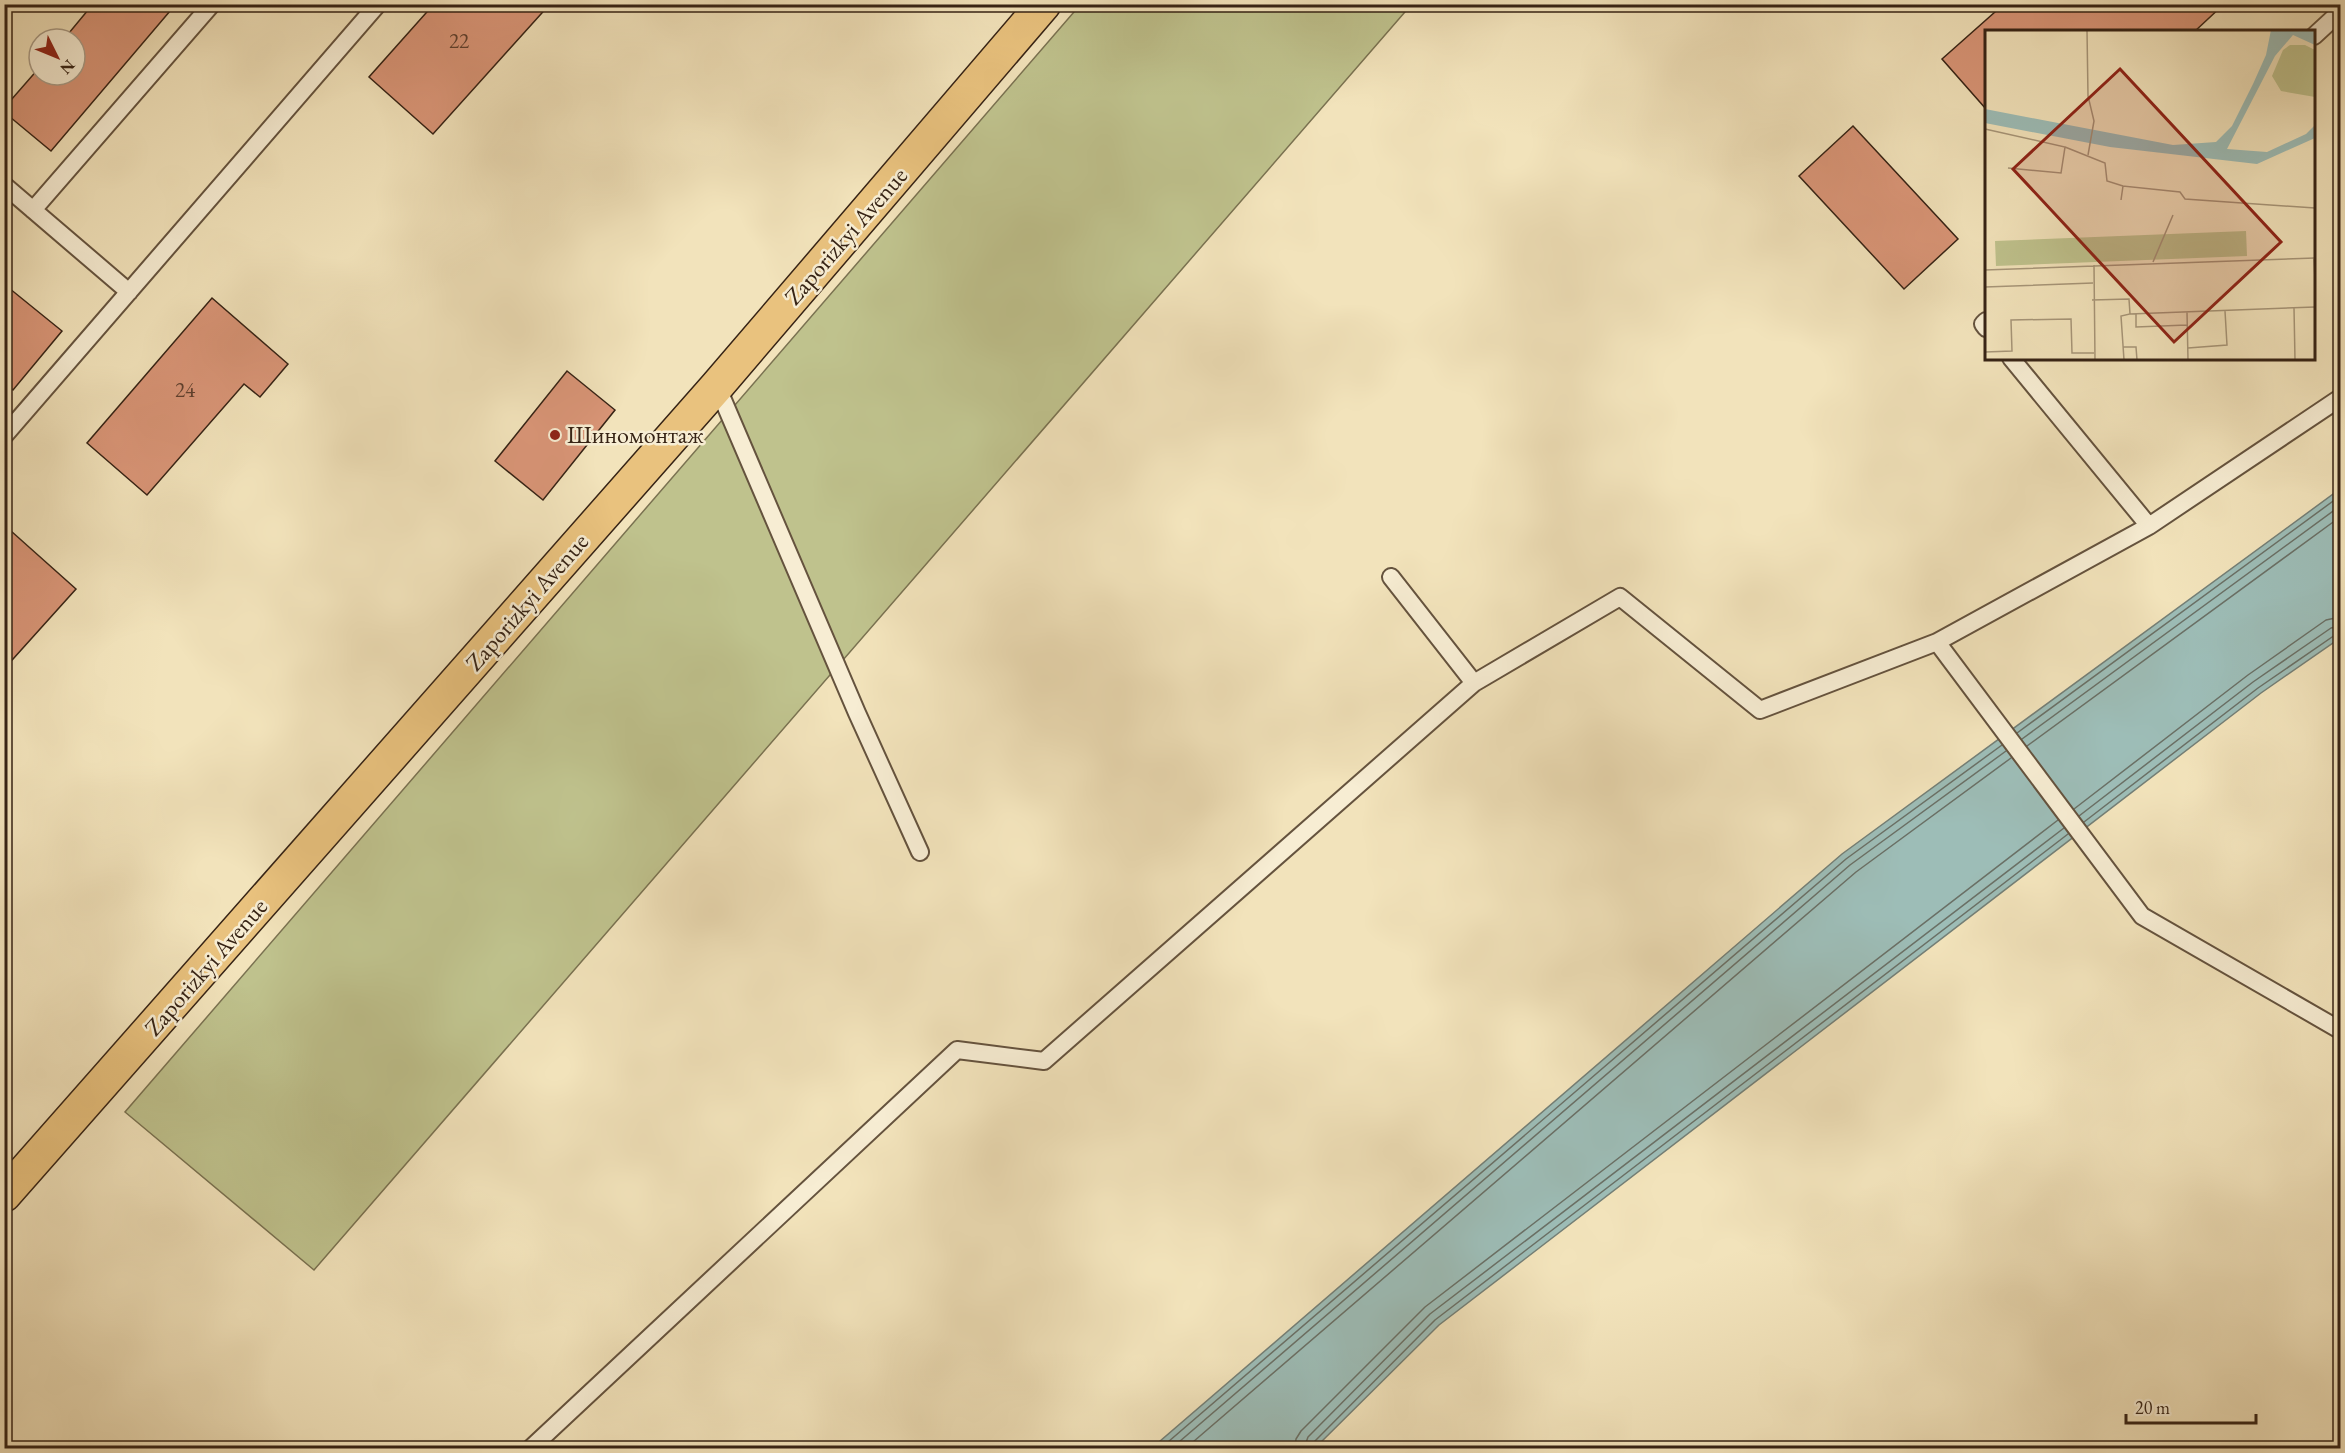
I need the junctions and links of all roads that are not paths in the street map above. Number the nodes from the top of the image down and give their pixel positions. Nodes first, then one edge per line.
1 (212, 4) edge
2 (378, 4) edge
3 (1044, 4) edge
4 (2340, 12) edge
5 (2315, 34) edge
6 (4, 185) edge
7 (33, 210) junction
8 (129, 292) junction
9 (2014, 360) edge
10 (717, 386) junction
11 (2340, 398) edge
12 (4, 436) edge
13 (2149, 526) junction
14 (1391, 577) dead end
15 (1937, 642) junction
16 (1474, 683) junction
17 (920, 852) dead end
18 (2340, 1030) edge
19 (4, 1196) edge
20 (531, 1449) edge

1 - 7 lane
2 - 8 lane
3 - 10 main road, Zaporizkyi Avenue
4 - 5 lane
6 - 7 lane
7 - 8 lane
8 - 12 lane
9 - 13 lane
10 - 17 lane
10 - 19 main road, Zaporizkyi Avenue
11 - 13 lane
13 - 15 lane
14 - 16 lane
15 - 16 lane
15 - 18 lane
16 - 20 lane

